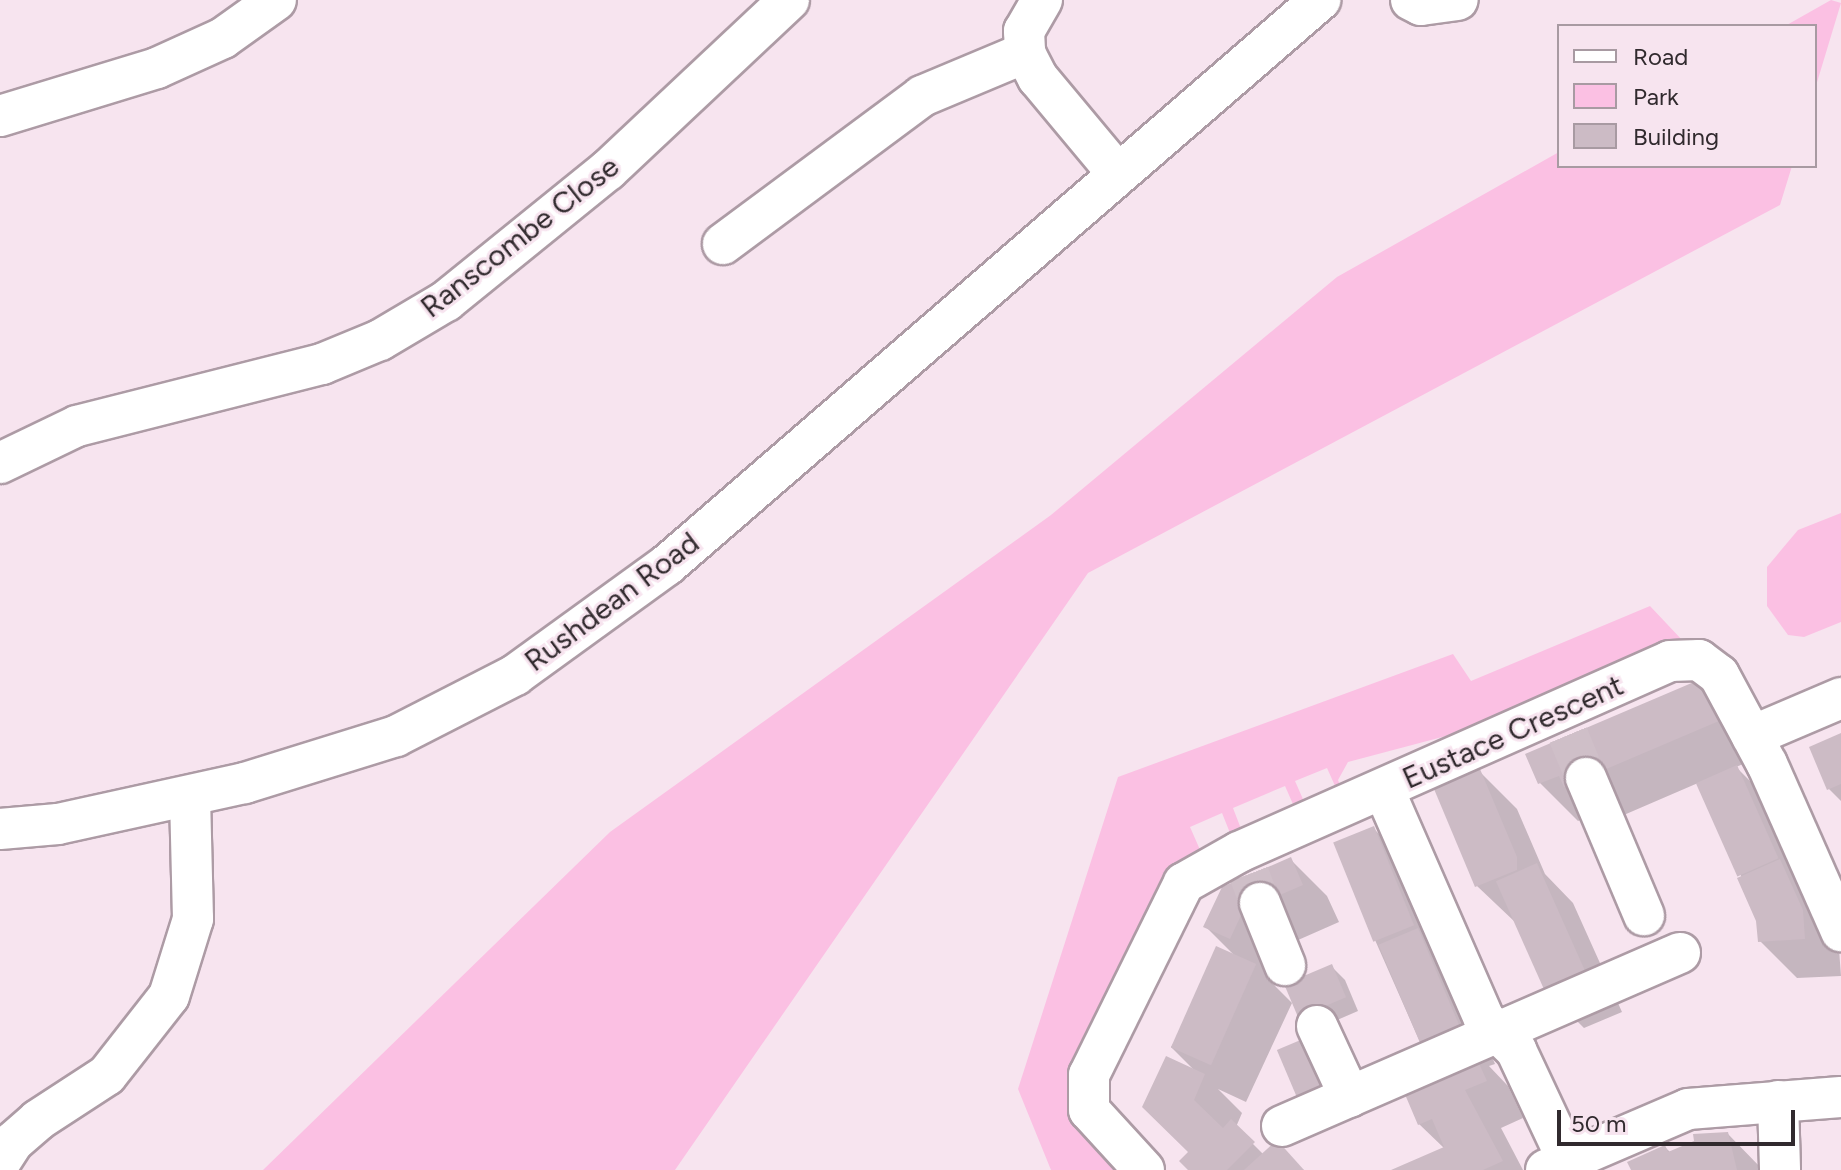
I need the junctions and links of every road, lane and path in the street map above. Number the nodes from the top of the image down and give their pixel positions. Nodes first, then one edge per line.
1 (276, 0) edge
2 (1042, 0) edge
3 (1320, 0) edge
4 (1411, 0) edge
5 (1458, 0) edge
6 (772, 6) edge
7 (1025, 53) junction
8 (0, 116) edge
9 (1118, 174) junction
10 (723, 244) dead end
11 (0, 463) edge
12 (1841, 698) edge
13 (1752, 736) junction
14 (1586, 778) tunnel mouth
15 (1384, 790) junction
16 (190, 796) junction
17 (0, 829) edge
18 (1249, 876) junction
19 (1644, 915) dead end
20 (1841, 931) edge
21 (1680, 953) dead end
22 (1285, 965) dead end
23 (1317, 1026) dead end
24 (1497, 1033) junction
25 (1350, 1097) junction
26 (1841, 1097) edge
27 (1778, 1101) junction
28 (1282, 1126) dead end
29 (0, 1162) edge
30 (1557, 1165) edge
31 (1144, 1170) edge
32 (1780, 1170) edge

1 - 8 street
2 - 7 street
3 - 9 street, Rushdean Road
4 - 5 street
6 - 11 street, Ranscombe Close
7 - 9 street
7 - 10 street
9 - 16 street, Rushdean Road
12 - 13 street
13 - 15 street, Eustace Crescent
13 - 20 street, Eustace Crescent
14 - 19 street
15 - 18 street
15 - 24 street, Eustace Crescent
16 - 17 street, Rushdean Road
16 - 29 street
18 - 22 street
18 - 31 street
21 - 24 street
23 - 25 street
24 - 25 street
24 - 30 street, Eustace Crescent
25 - 28 street
26 - 27 street
27 - 30 street
27 - 32 street

